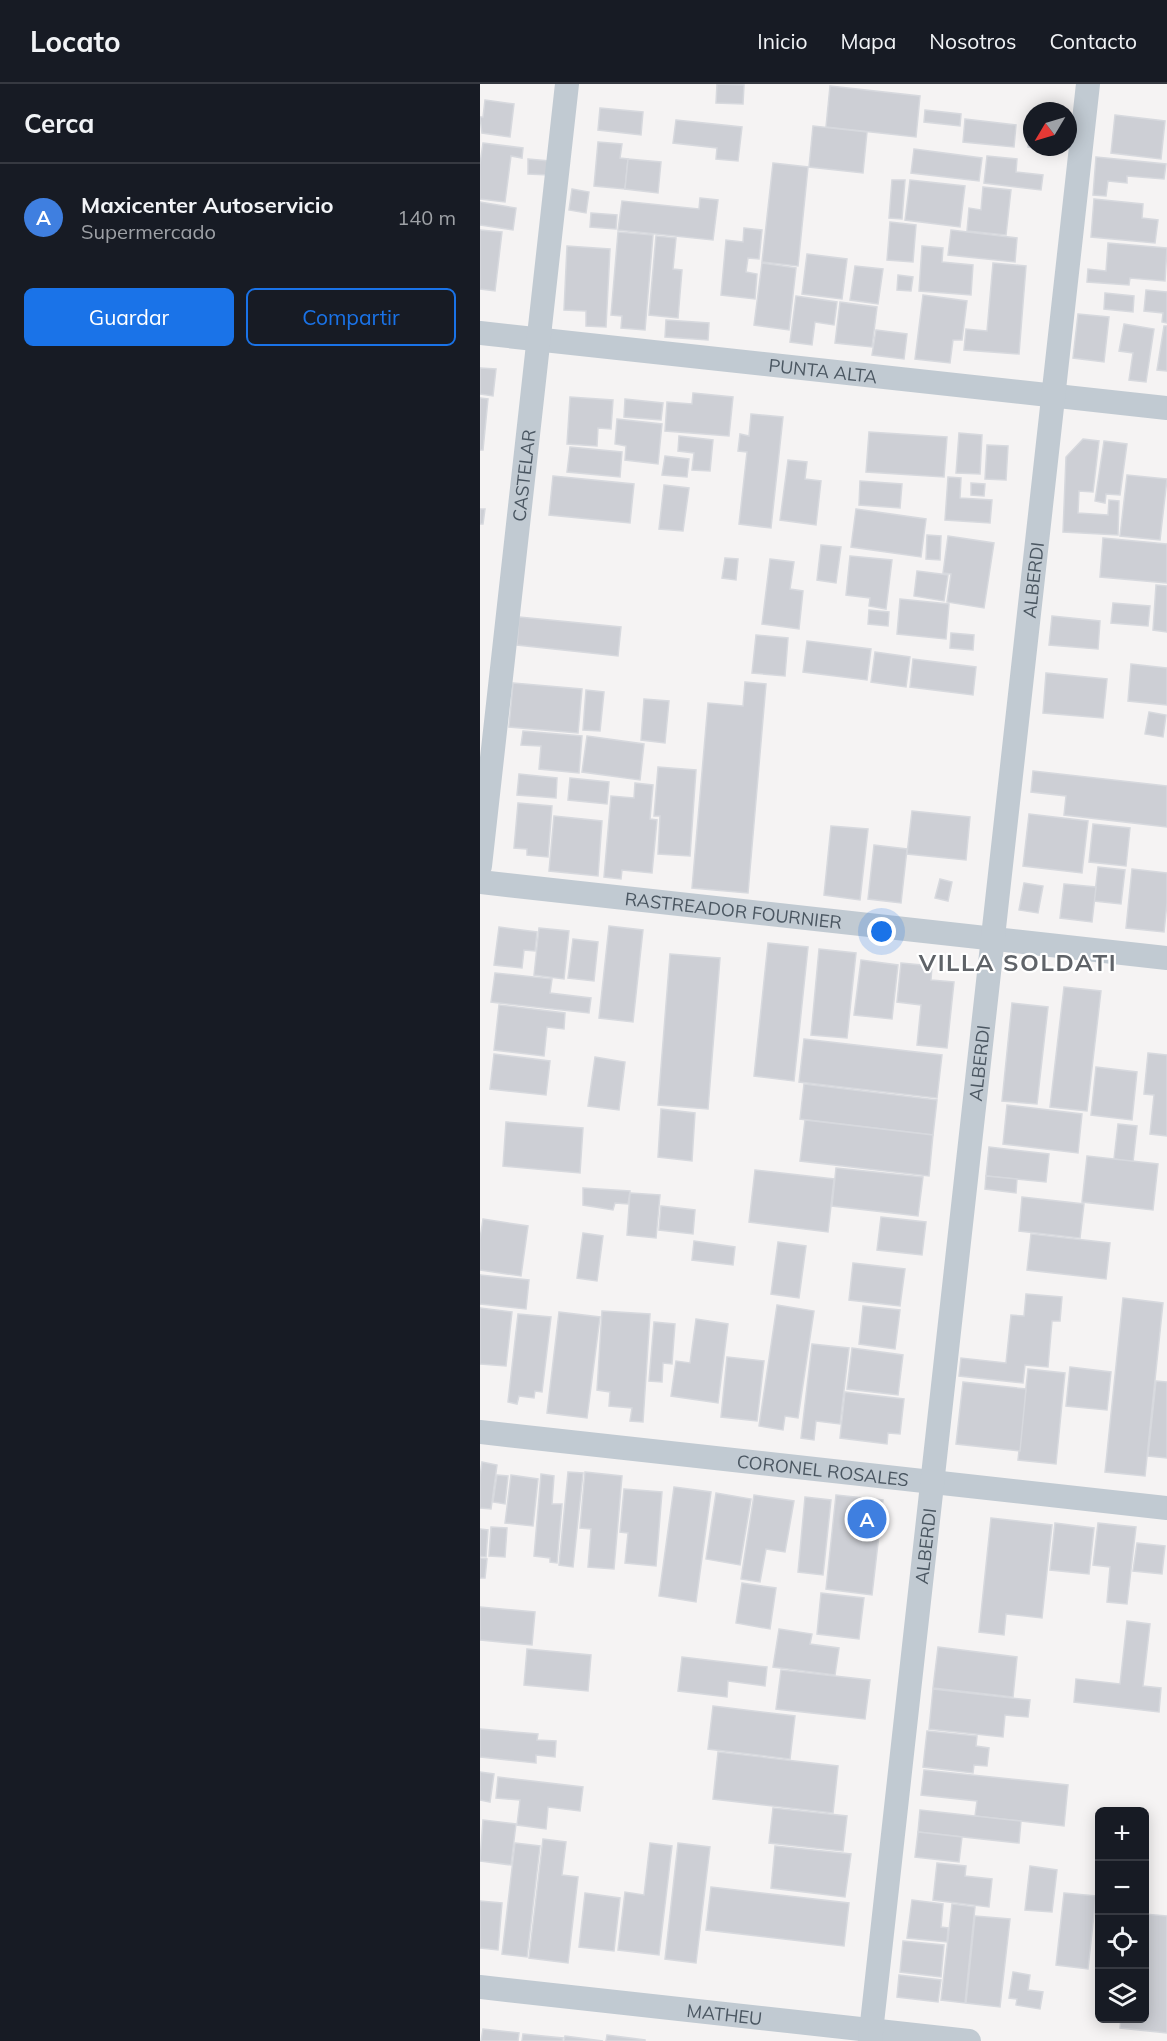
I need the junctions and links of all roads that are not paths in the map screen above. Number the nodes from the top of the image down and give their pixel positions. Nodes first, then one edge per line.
1 (567, 84) edge
2 (1088, 84) edge
3 (480, 333) edge
4 (539, 339) junction
5 (1054, 396) junction
6 (1167, 408) edge
7 (480, 866) edge
8 (480, 882) edge
9 (993, 938) junction
10 (1167, 958) edge
11 (480, 1432) edge
12 (933, 1482) junction
13 (1167, 1509) edge
14 (480, 1987) edge
15 (871, 2036) edge
16 (969, 2041) edge

1 - 4 street, CASTELAR
2 - 5 street, ALBERDI
3 - 4 street, PUNTA ALTA
4 - 5 street, PUNTA ALTA
4 - 7 street, CASTELAR
5 - 6 street, PUNTA ALTA
5 - 9 street, ALBERDI
8 - 9 street, RASTREADOR FOURNIER
9 - 10 street, RASTREADOR FOURNIER
9 - 12 street, ALBERDI
11 - 12 street, CORONEL ROSALES
12 - 13 street, CORONEL ROSALES
12 - 15 street, ALBERDI
14 - 15 street, MATHEU
15 - 16 street, MATHEU

